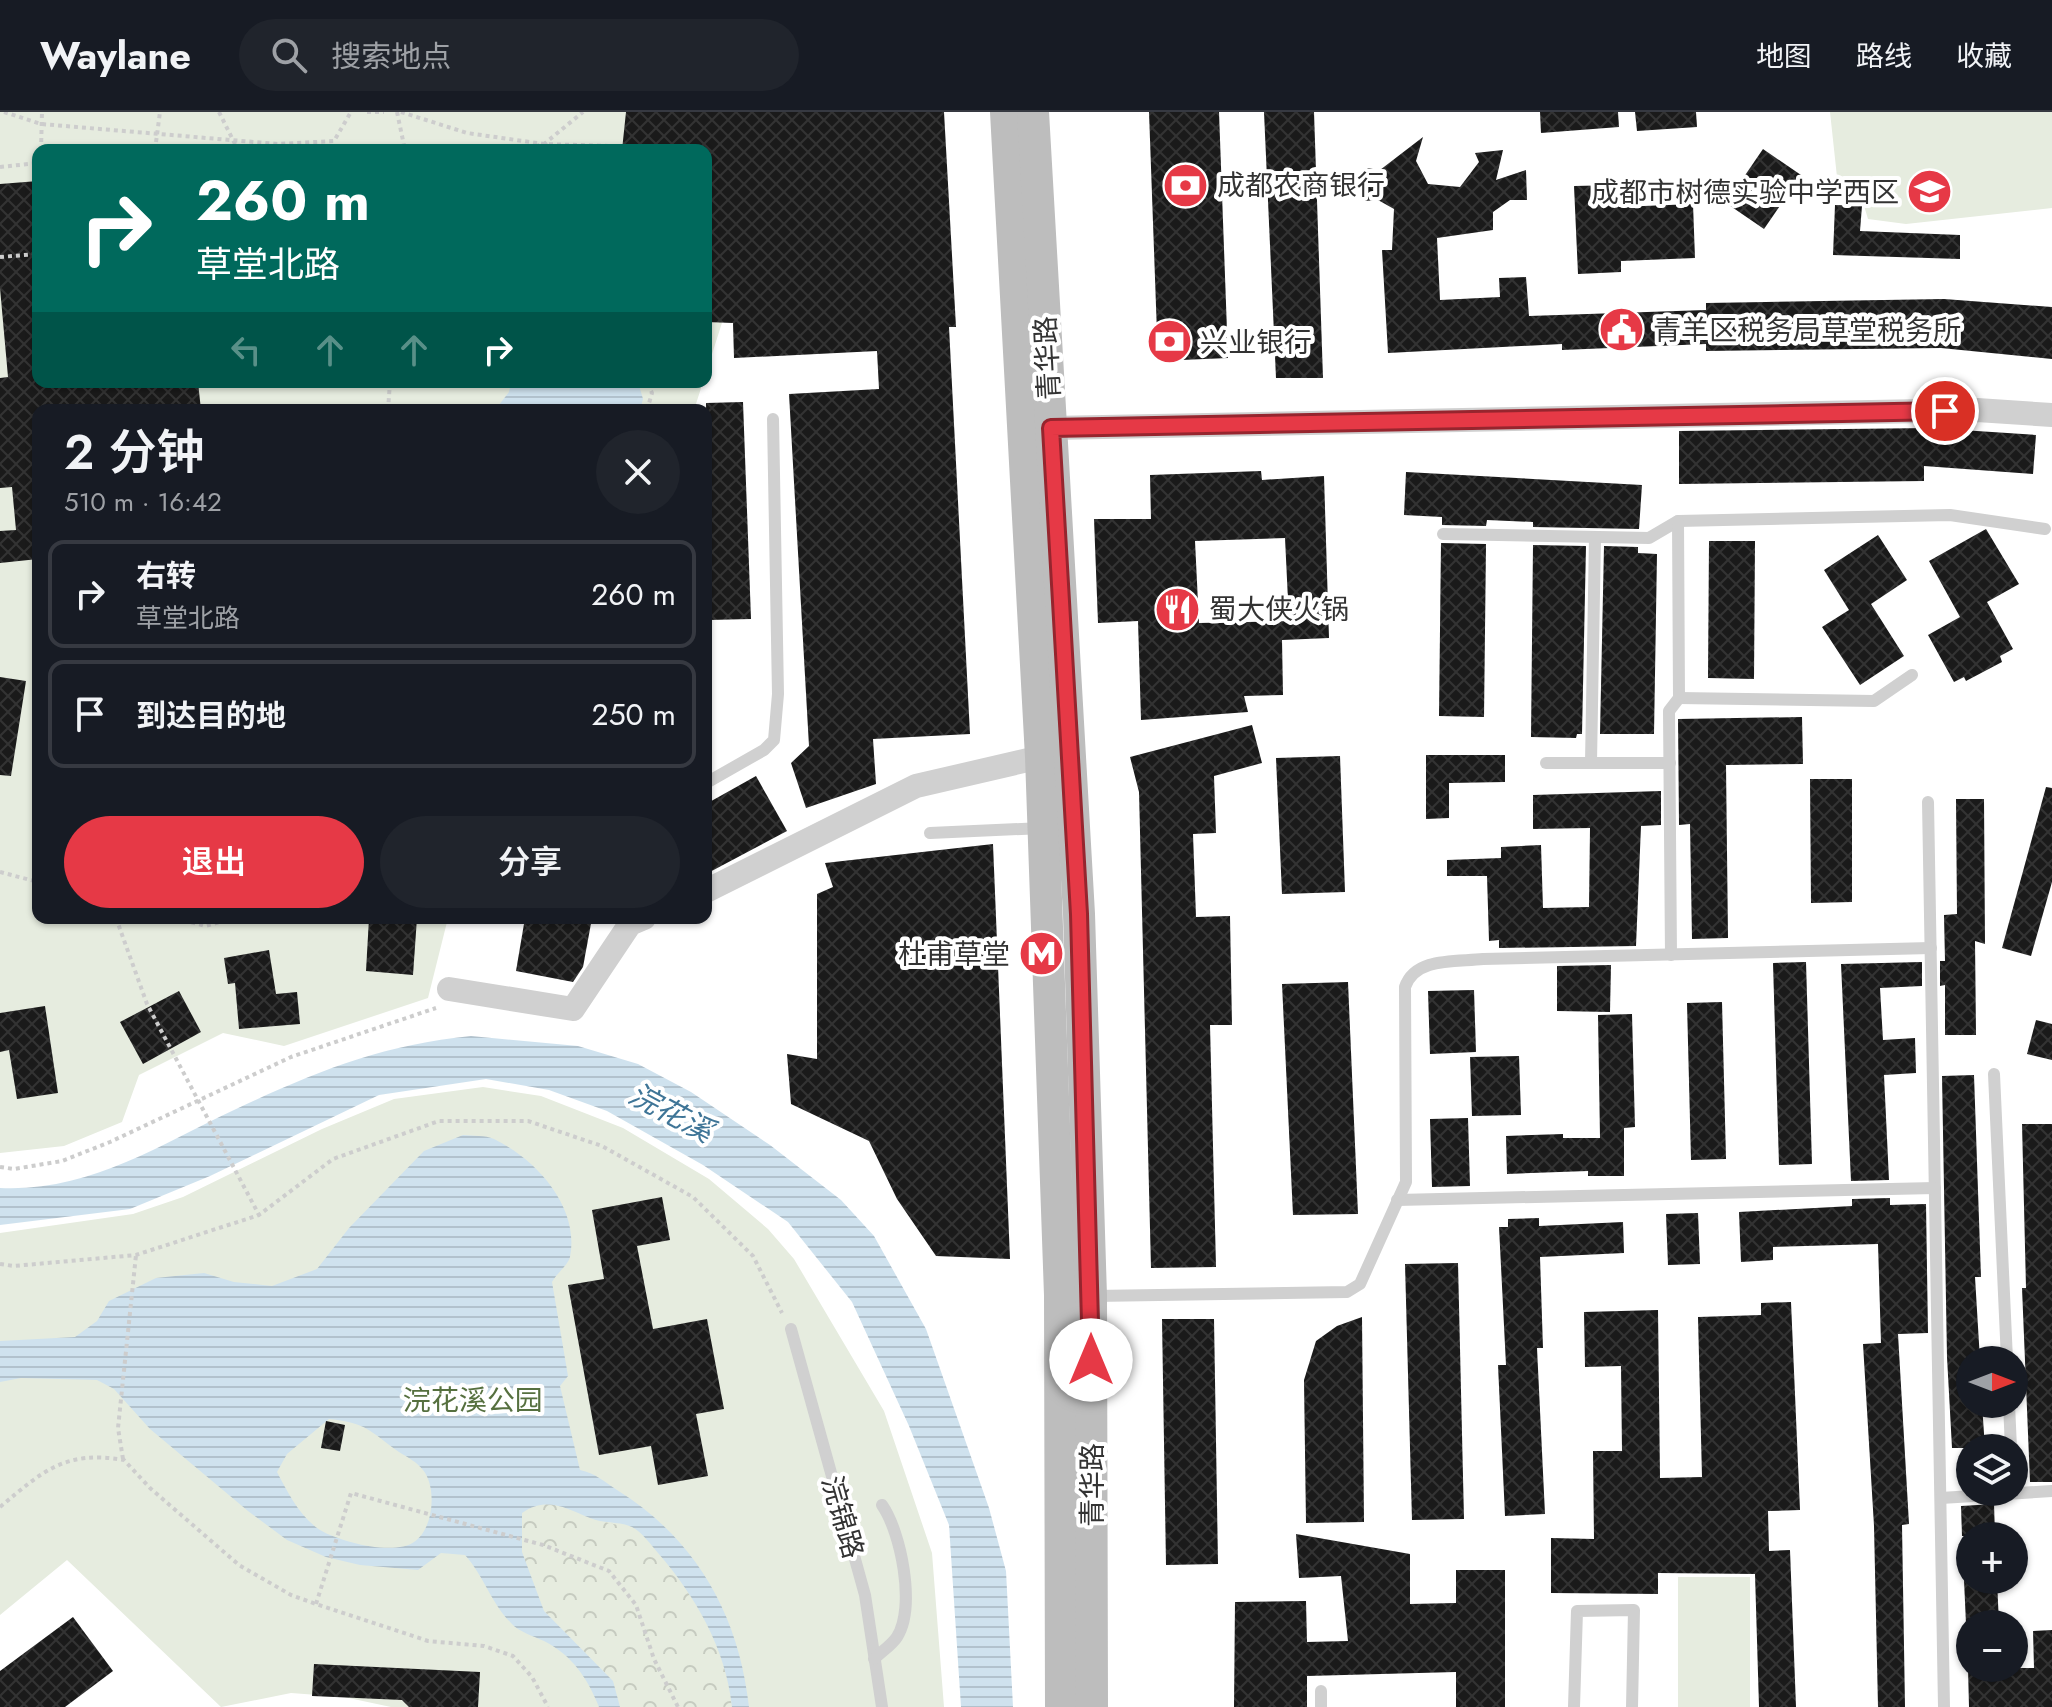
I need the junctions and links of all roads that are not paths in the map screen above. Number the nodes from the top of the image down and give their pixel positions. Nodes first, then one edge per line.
1 (1006, 112) edge
2 (1033, 112) edge
3 (2052, 415) edge
4 (773, 419) dead end
5 (1051, 428) junction
6 (1678, 521) junction
7 (2045, 529) dead end
8 (1443, 534) dead end
9 (1595, 537) junction
10 (1912, 675) dead end
11 (1679, 698) junction
12 (1041, 757) junction
13 (1591, 762) junction
14 (1546, 763) dead end
15 (1670, 763) junction
16 (712, 780) edge
17 (1928, 802) dead end
18 (1043, 828) junction
19 (930, 833) dead end
20 (712, 888) edge
21 (632, 924) edge
22 (1931, 948) junction
23 (1671, 955) junction
24 (449, 989) dead end
25 (1994, 1074) dead end
26 (1935, 1188) junction
27 (1397, 1200) junction
28 (1091, 1296) junction
29 (791, 1329) road end
30 (2006, 1346) edge
31 (2052, 1491) edge
32 (2028, 1492) edge
33 (1956, 1497) edge
34 (1941, 1498) junction
35 (882, 1505) dead end
36 (874, 1659) junction
37 (1321, 1691) dead end
38 (882, 1707) edge
39 (1061, 1707) edge
40 (1092, 1707) edge
41 (1321, 1707) edge
42 (1574, 1707) edge
43 (1632, 1707) edge
44 (1944, 1707) edge

1 - 12 main road, 青华路
2 - 5 main road, 青华路
3 - 5 street
4 - 16 lane
5 - 28 main road, 青华路
6 - 7 lane
6 - 9 lane
6 - 11 lane
8 - 9 lane
9 - 13 lane
10 - 11 lane
11 - 15 lane
12 - 18 main road, 青华路
12 - 20 street
13 - 14 lane
13 - 15 lane
15 - 23 lane
17 - 22 lane
18 - 19 lane
18 - 39 main road, 青华路
21 - 24 street
22 - 23 lane
22 - 26 lane
23 - 27 lane
25 - 30 lane
26 - 27 lane
26 - 34 lane
27 - 28 lane
28 - 40 main road, 青华路
29 - 36 lane, 浣锦路
31 - 32 lane
33 - 34 lane
34 - 44 lane
35 - 36 lane
36 - 38 lane, 浣锦路
37 - 41 lane
42 - 43 lane

